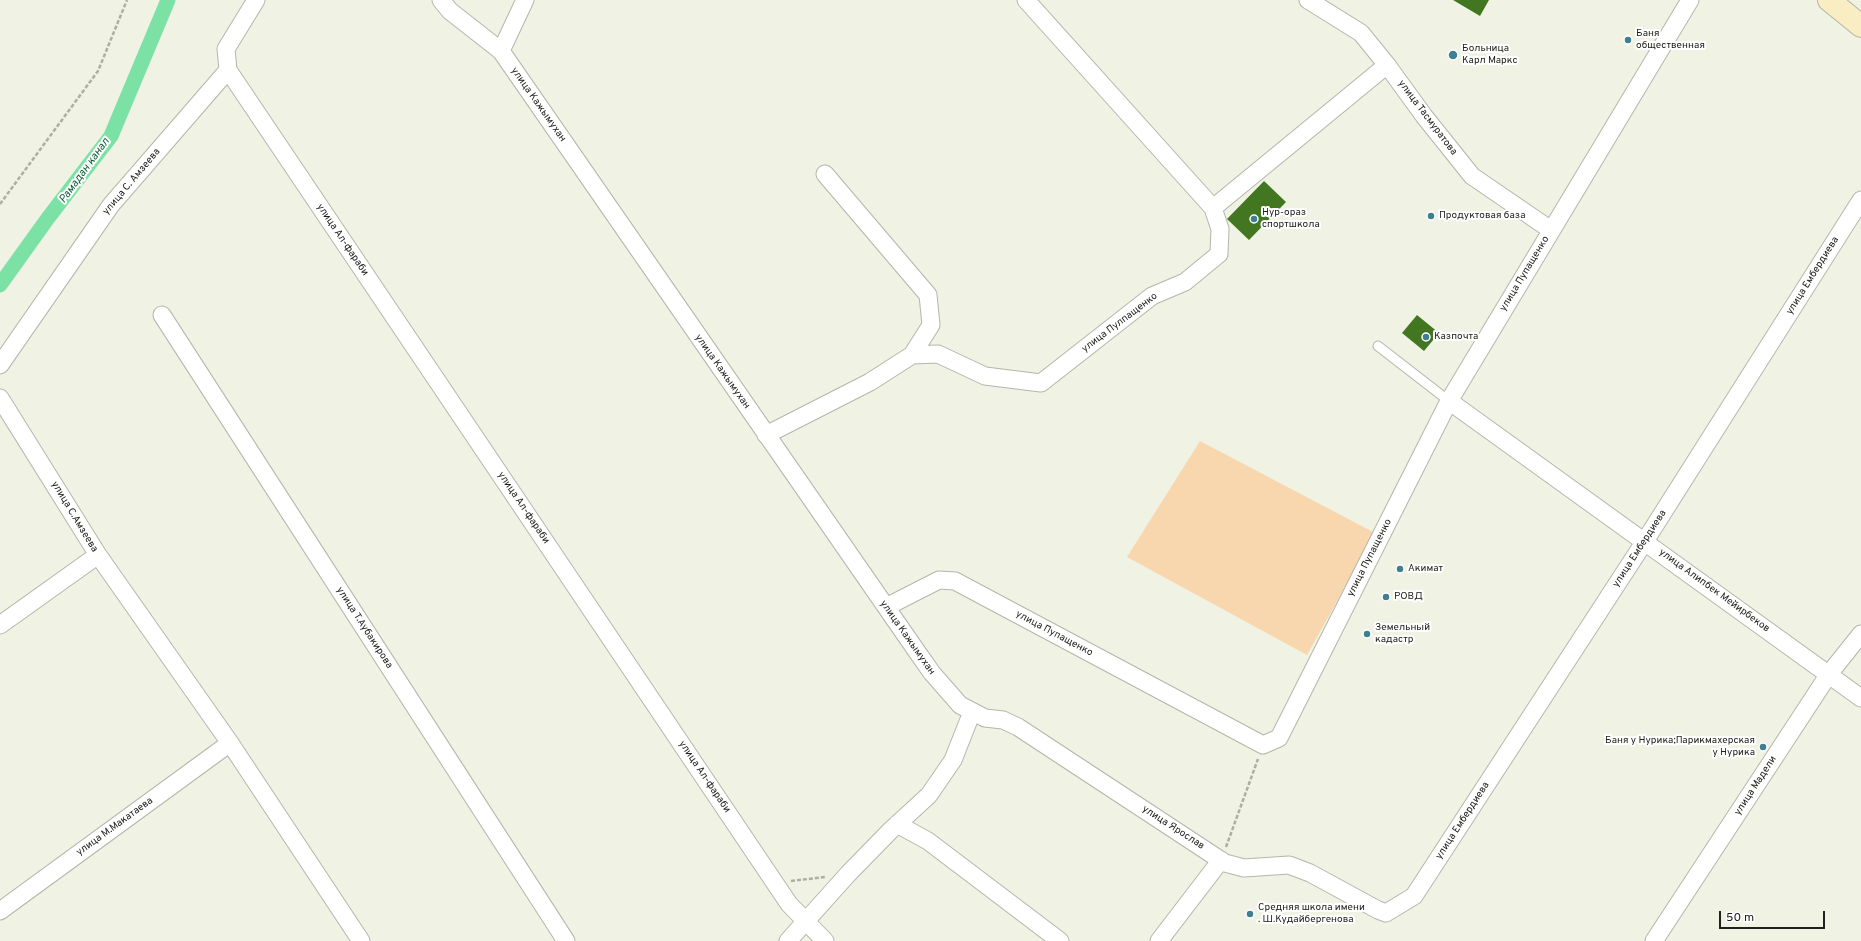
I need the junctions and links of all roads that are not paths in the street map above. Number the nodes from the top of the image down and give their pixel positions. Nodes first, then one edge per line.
1 (256, 0) edge
2 (441, 0) edge
3 (525, 0) edge
4 (1026, 0) edge
5 (1308, 0) edge
6 (1690, 0) edge
7 (1829, 0) edge
8 (1861, 26) edge
9 (501, 51) junction
10 (1387, 65) junction
11 (228, 70) junction
12 (825, 174) dead end
13 (1861, 200) edge
14 (1213, 208) junction
15 (1551, 230) junction
16 (162, 315) dead end
17 (1378, 346) dead end
18 (912, 355) junction
19 (0, 365) edge
20 (0, 398) edge
21 (1449, 401) junction
22 (766, 435) junction
23 (1645, 541) junction
24 (98, 555) junction
25 (886, 607) junction
26 (0, 626) edge
27 (1861, 634) edge
28 (1829, 674) junction
29 (947, 690) joint
30 (1861, 698) edge
31 (972, 712) junction
32 (230, 743) junction
33 (897, 824) junction
34 (1221, 860) junction
35 (1414, 896) joint
36 (0, 911) edge
37 (805, 921) junction
38 (361, 941) edge
39 (566, 941) edge
40 (788, 941) edge
41 (825, 941) edge
42 (1060, 941) edge
43 (1160, 941) edge
44 (1654, 941) edge

1 - 11 street
2 - 9 street, улица Кажымухан
3 - 9 street
4 - 14 street, улица Пулпащенко
5 - 10 street, улица Тасмуратова
6 - 15 street, улица Пупащенко
7 - 8 main road
9 - 22 street, улица Кажымухан
10 - 14 street
10 - 15 street, улица Тасмуратова
11 - 19 street, улица С. Амзеева
11 - 37 street, улица Ал-фараби
12 - 18 street
13 - 23 street, улица Ембердиева
14 - 18 street, улица Пулпащенко
15 - 21 street, улица Пупащенко
16 - 39 street, улица Т.Аубакирова
17 - 21 lane
18 - 22 street
20 - 24 street, улица С.Амзеева
21 - 23 street, улица Алипбек Мейирбеков
21 - 25 street, улица Пупащенко
22 - 25 street, улица Кажымухан
23 - 28 street, улица Алипбек Мейирбеков
23 - 35 street, улица Ембердиева
24 - 26 street, улица С.Амзеева
24 - 32 street
25 - 29 street, улица Кажымухан
27 - 28 street, улица Мадели
28 - 30 street, улица Алипбек Мейирбеков
28 - 44 street, улица Мадели
29 - 31 street, улица Ярослав
31 - 33 street
31 - 34 street, улица Ярослав
32 - 36 street, улица М.Макатаева
32 - 38 street
33 - 37 street
33 - 42 street
34 - 35 street, улица Ярослав
34 - 43 street
37 - 40 street
37 - 41 street, улица Ал-фараби

